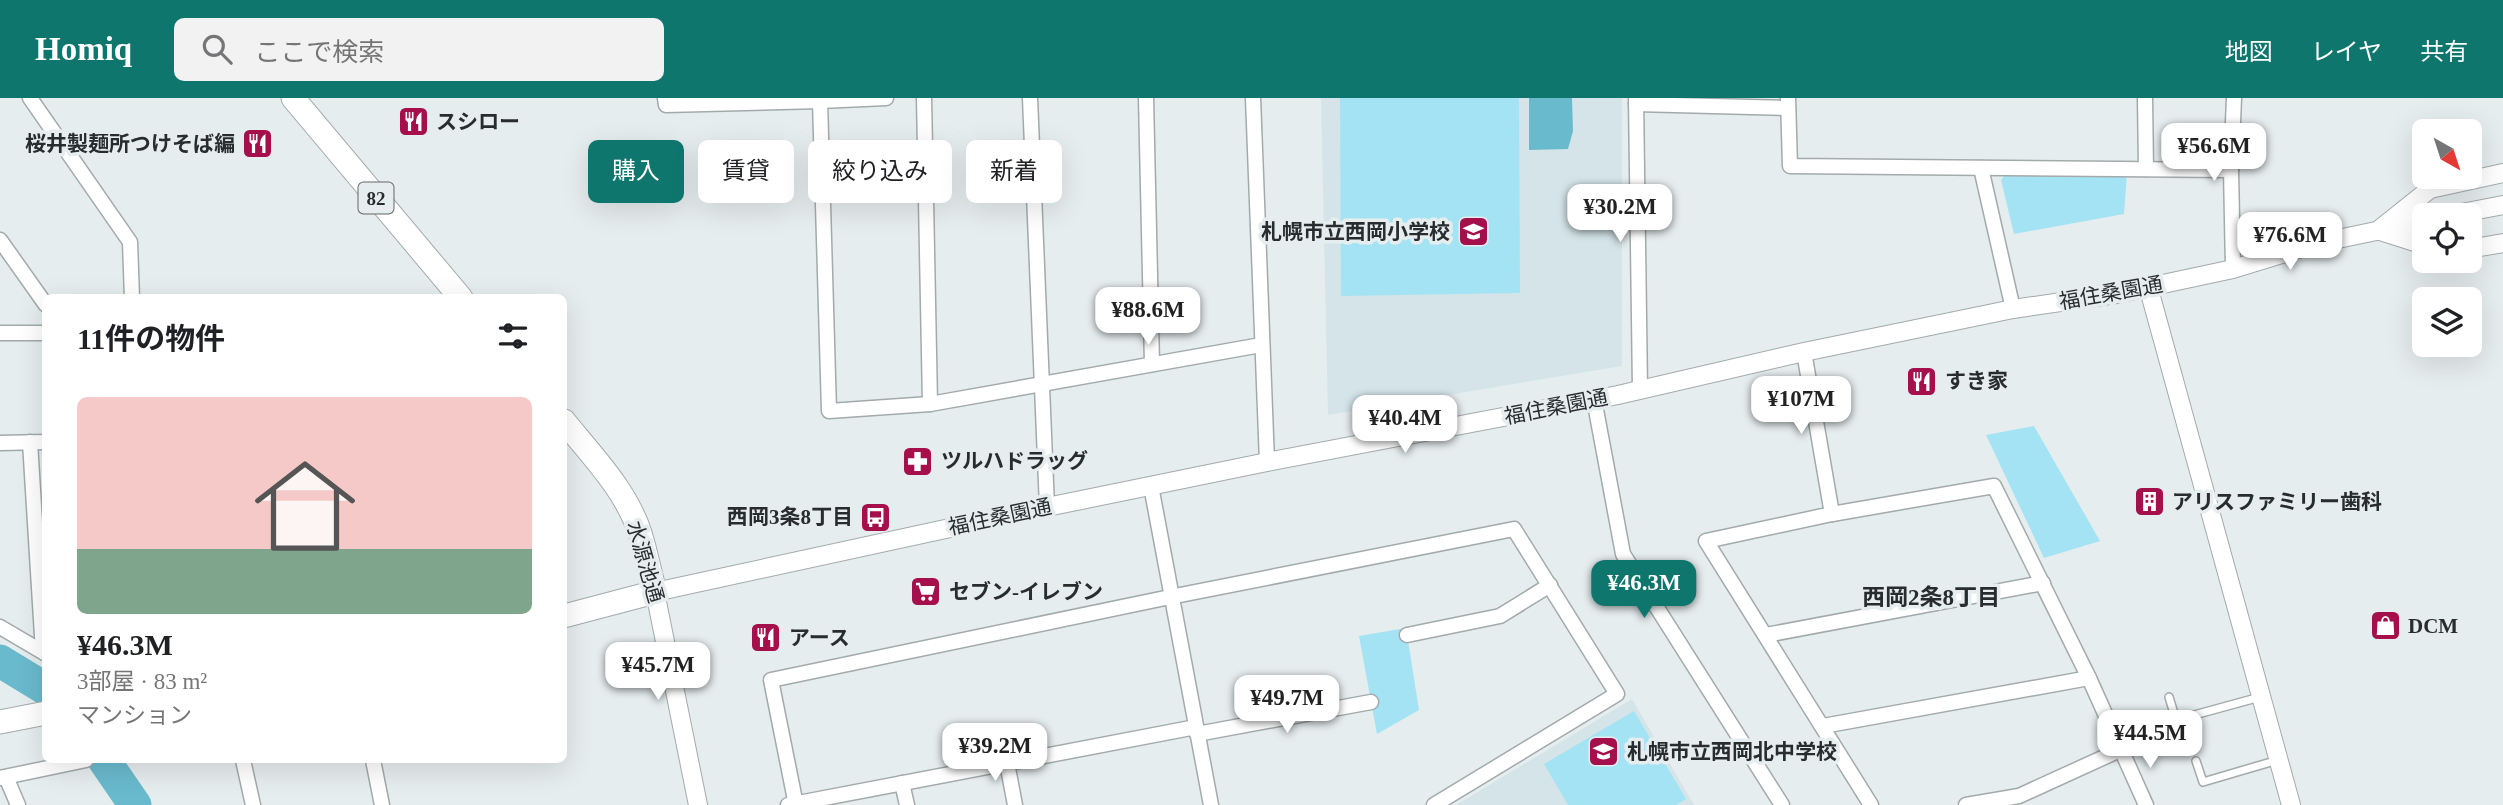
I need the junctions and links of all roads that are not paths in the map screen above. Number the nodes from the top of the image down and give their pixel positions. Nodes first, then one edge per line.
1 (30, 98) edge
2 (293, 98) edge
3 (665, 98) edge
4 (886, 98) edge
5 (924, 98) edge
6 (1030, 98) edge
7 (1146, 98) edge
8 (1253, 98) edge
9 (2145, 98) edge
10 (2234, 98) edge
11 (820, 101) junction
12 (1636, 101) edge
13 (1788, 103) edge
14 (1981, 168) junction
15 (2146, 169) junction
16 (2231, 170) junction
17 (2503, 173) edge
18 (2503, 205) edge
19 (2482, 209) edge
20 (2412, 223) edge
21 (2378, 230) junction
22 (0, 240) edge
23 (2412, 240) edge
24 (2503, 243) edge
25 (2482, 246) edge
26 (2233, 269) junction
27 (2148, 286) junction
28 (132, 294) edge
29 (458, 294) edge
30 (42, 299) edge
31 (2013, 309) junction
32 (42, 332) edge
33 (0, 334) edge
34 (1261, 345) junction
35 (1804, 352) junction
36 (1152, 363) junction
37 (1041, 383) junction
38 (1640, 390) junction
39 (1594, 399) junction
40 (930, 404) junction
41 (567, 425) edge
42 (30, 442) junction
43 (42, 442) edge
44 (0, 443) edge
45 (1268, 462) junction
46 (1151, 486) junction
47 (1046, 507) junction
48 (1832, 514) junction
49 (2043, 583) junction
50 (1550, 585) junction
51 (655, 592) junction
52 (1170, 597) junction
53 (567, 615) edge
54 (42, 623) edge
55 (0, 627) edge
56 (1407, 635) dead end
57 (1766, 635) junction
58 (42, 652) edge
59 (2089, 678) junction
60 (2169, 697) dead end
61 (2260, 697) junction
62 (1371, 702) dead end
63 (42, 714) edge
64 (0, 722) edge
65 (1823, 726) junction
66 (1196, 731) junction
67 (2122, 749) junction
68 (2279, 760) junction
69 (2196, 761) dead end
70 (70, 763) edge
71 (244, 763) edge
72 (374, 763) edge
73 (1007, 763) junction
74 (3, 777) edge
75 (902, 783) junction
76 (18, 805) edge
77 (253, 805) edge
78 (382, 805) edge
79 (698, 805) edge
80 (793, 805) edge
81 (907, 805) edge
82 (1015, 805) edge
83 (1211, 805) edge
84 (1434, 805) edge
85 (1782, 805) edge
86 (1871, 805) edge
87 (1966, 805) edge
88 (2146, 805) edge
89 (2291, 805) edge

1 - 28 street
2 - 29 main road, 82
3 - 11 street
4 - 11 street
5 - 40 street
6 - 37 street
7 - 36 street
8 - 34 street
9 - 15 street
10 - 16 street
11 - 40 street
12 - 13 street
12 - 38 street
13 - 14 street
14 - 15 street
14 - 31 street
15 - 16 street
16 - 26 street
17 - 21 street
18 - 19 street
20 - 21 street, 福住桑園通
21 - 23 street
21 - 26 street, 福住桑園通
22 - 30 street
24 - 25 street
26 - 27 street, 福住桑園通
27 - 31 street, 福住桑園通
27 - 61 street
31 - 35 street, 福住桑園通
32 - 33 street
34 - 36 street
34 - 45 street
35 - 38 street, 福住桑園通
35 - 48 street
36 - 37 street
37 - 40 street
37 - 47 street
38 - 39 street, 福住桑園通
39 - 45 street, 福住桑園通
39 - 85 street
41 - 51 main road, 水源池通
42 - 43 street
42 - 44 street
42 - 54 street
45 - 46 street, 福住桑園通
46 - 47 street, 福住桑園通
46 - 52 street
47 - 51 street, 福住桑園通
48 - 49 street
48 - 57 street
49 - 57 street
49 - 59 street
50 - 52 street
50 - 56 street
50 - 84 street
51 - 53 main road, 福住桑園通
51 - 79 street, 水源池通
52 - 66 street
52 - 80 street
55 - 58 street
57 - 65 street
59 - 65 street
59 - 67 street
60 - 61 lane
61 - 68 street
62 - 66 street
63 - 64 main road
65 - 86 street
66 - 73 street
66 - 83 street
67 - 87 street
67 - 88 street
68 - 69 lane
68 - 89 street
70 - 74 street
71 - 77 street
72 - 78 street
73 - 75 street
73 - 82 street
74 - 76 street
75 - 80 street
75 - 81 street

